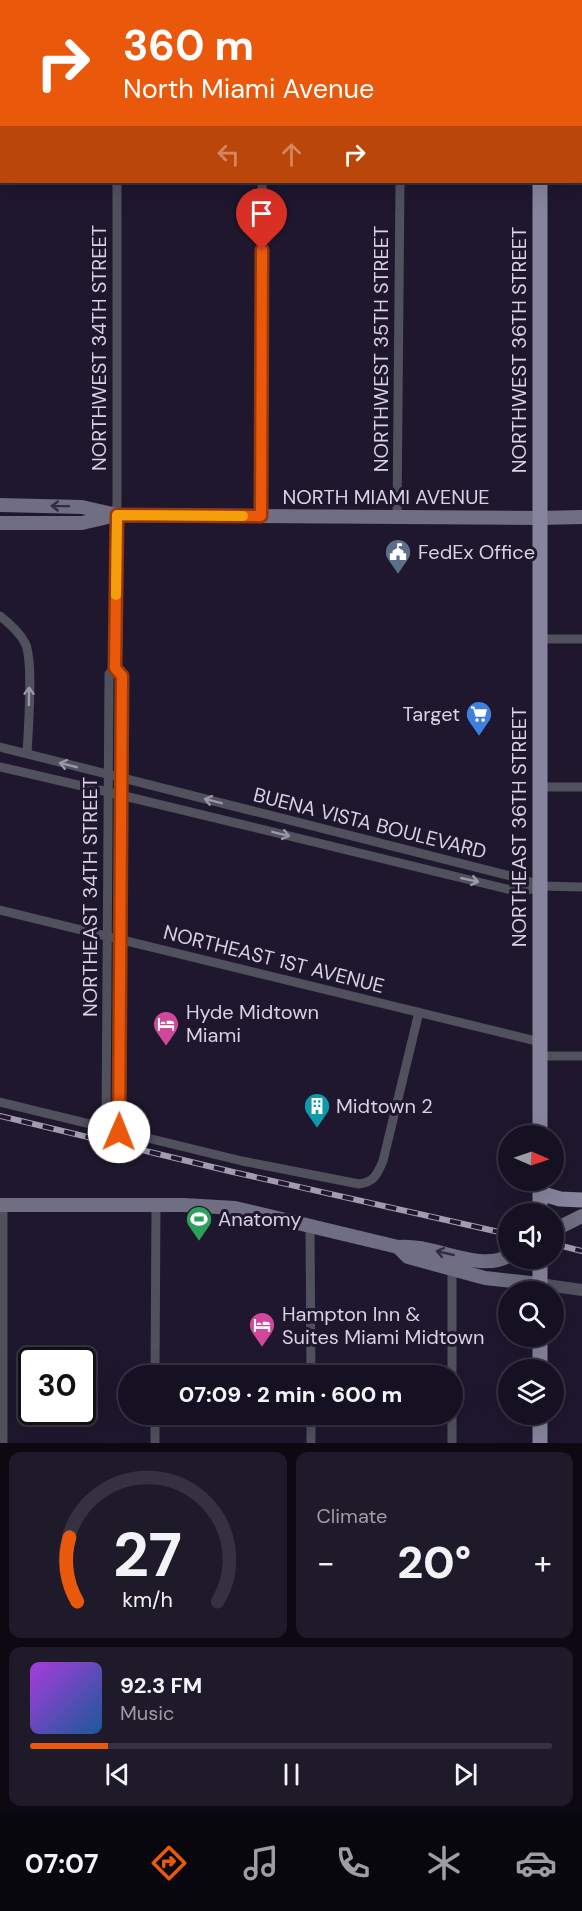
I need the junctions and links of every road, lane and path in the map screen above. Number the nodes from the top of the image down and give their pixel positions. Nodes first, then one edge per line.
1 (117, 183) edge
2 (262, 183) edge
3 (400, 183) edge
4 (540, 183) edge
5 (0, 505) edge
6 (23, 505) junction
7 (0, 512) edge
8 (117, 515) junction
9 (261, 516) junction
10 (397, 517) junction
11 (582, 517) edge
12 (540, 518) junction
13 (0, 523) edge
14 (0, 616) edge
15 (540, 639) junction
16 (582, 639) edge
17 (115, 668) junction
18 (0, 747) edge
19 (27, 754) junction
20 (0, 767) edge
21 (108, 775) junction
22 (122, 778) junction
23 (540, 787) junction
24 (582, 787) edge
25 (108, 792) junction
26 (122, 795) junction
27 (541, 886) junction
28 (582, 887) edge
29 (0, 910) edge
30 (108, 936) junction
31 (121, 940) junction
32 (419, 1012) junction
33 (540, 1049) junction
34 (582, 1056) edge
35 (0, 1102) edge
36 (540, 1125) edge
37 (106, 1129) junction
38 (119, 1132) junction
39 (547, 1191) edge
40 (582, 1200) edge
41 (1, 1205) edge
42 (156, 1205) junction
43 (582, 1216) edge
44 (310, 1225) junction
45 (564, 1225) edge
46 (398, 1247) junction
47 (498, 1260) edge
48 (452, 1269) junction
49 (502, 1281) edge
50 (564, 1289) edge
51 (582, 1290) edge
52 (155, 1365) edge
53 (311, 1365) edge
54 (452, 1365) edge
55 (155, 1425) edge
56 (311, 1425) edge
57 (452, 1425) edge
58 (540, 1425) edge
59 (3, 1443) edge
60 (155, 1443) edge
61 (311, 1443) edge
62 (452, 1443) edge
63 (540, 1443) edge

1 - 8 street, NORTHWEST 34TH STREET
2 - 9 street
3 - 10 street, NORTHWEST 35TH STREET
4 - 12 main road, NORTHWEST 36TH STREET
5 - 6 main road, NORTH MIAMI AVENUE
6 - 7 main road
8 -> 6 main road, NORTH MIAMI AVENUE
8 - 9 main road, NORTH MIAMI AVENUE
8 - 13 main road, NORTH MIAMI AVENUE
8 - 17 street, NORTHEAST 34TH STREET
9 - 10 main road, NORTH MIAMI AVENUE
10 - 12 main road, NORTH MIAMI AVENUE
11 - 12 main road, NORTH MIAMI AVENUE
12 - 15 main road, NORTHEAST 36TH STREET
19 -> 14 street
15 - 16 street
15 - 23 main road, NORTHEAST 36TH STREET
17 - 21 street, NORTHEAST 34TH STREET
17 - 22 street, NORTHEAST 34TH STREET
18 - 19 street, BUENA VISTA BOULEVARD
21 -> 19 street, BUENA VISTA BOULEVARD
20 - 25 street, BUENA VISTA BOULEVARD
21 - 22 street, BUENA VISTA BOULEVARD
21 - 25 street, NORTHEAST 34TH STREET
22 - 26 street, NORTHEAST 34TH STREET
27 -> 22 street, BUENA VISTA BOULEVARD
23 - 24 street
23 - 27 main road, NORTHEAST 36TH STREET
25 - 26 street, BUENA VISTA BOULEVARD
25 - 30 street, NORTHEAST 34TH STREET
26 -> 27 street, BUENA VISTA BOULEVARD
26 - 31 street, NORTHEAST 34TH STREET
27 - 28 street
27 - 33 main road, NORTHEAST 36TH STREET
29 - 30 street, NORTHEAST 1ST AVENUE
30 - 31 street, NORTHEAST 1ST AVENUE
30 - 37 street, NORTHEAST 34TH STREET
31 - 32 street, NORTHEAST 1ST AVENUE
31 - 38 street, NORTHEAST 34TH STREET
32 - 33 street, NORTHEAST 1ST AVENUE
32 - 38 street
33 - 34 street, NORTHEAST 1ST AVENUE
33 - 36 main road, NORTHEAST 36TH STREET
35 - 37 street
37 - 38 street
39 - 40 main road
41 - 42 main road
41 - 59 street
42 - 44 main road
42 - 52 street
43 - 45 main road
44 - 46 main road
44 - 53 street
47 -> 46 main road
46 - 48 main road
48 - 49 main road
48 - 54 street
50 - 51 street
55 - 60 street
56 - 61 street
57 - 62 street
58 - 63 main road

